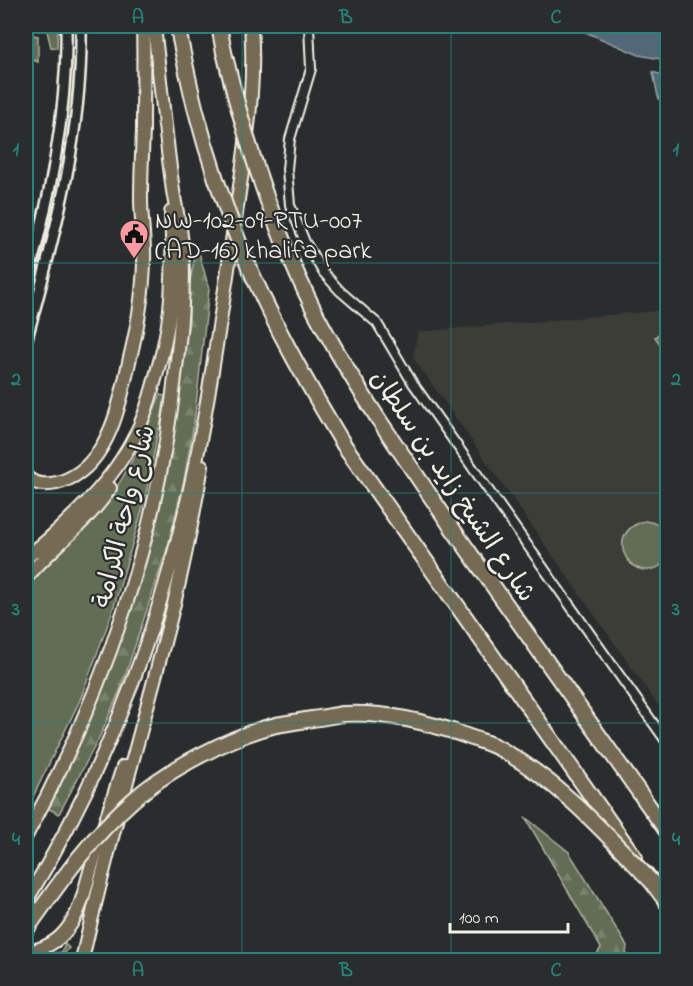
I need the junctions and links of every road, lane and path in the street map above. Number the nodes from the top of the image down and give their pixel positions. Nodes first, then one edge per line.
1 (66, 26) edge
2 (81, 26) edge
3 (143, 26) edge
4 (154, 26) edge
5 (219, 26) edge
6 (251, 26) edge
7 (309, 26) edge
8 (179, 32) edge
9 (172, 187) junction
10 (26, 286) edge
11 (26, 342) edge
12 (205, 411) junction
13 (127, 452) junction
14 (26, 476) edge
15 (65, 525) junction
16 (26, 549) edge
17 (26, 557) edge
18 (26, 578) edge
19 (140, 732) junction
20 (668, 744) edge
21 (668, 832) edge
22 (26, 836) edge
23 (652, 882) junction
24 (26, 901) edge
25 (668, 904) edge
26 (26, 930) edge
27 (26, 952) edge
28 (82, 960) edge

1 - 10 street
2 - 11 street
3 - 14 highway
4 - 9 highway
5 - 21 highway, شارع الشيخ زايد بن سلطان, bridge
6 - 12 highway
7 - 20 street
8 - 23 highway, bridge
9 - 13 highway
9 - 22 highway, شارع واحة الكرامة
12 - 19 highway
12 - 24 highway
13 - 15 highway
13 - 18 highway
15 - 16 highway
15 - 17 highway
19 - 27 highway
19 - 28 highway
23 - 25 highway
23 - 26 highway, bridge

